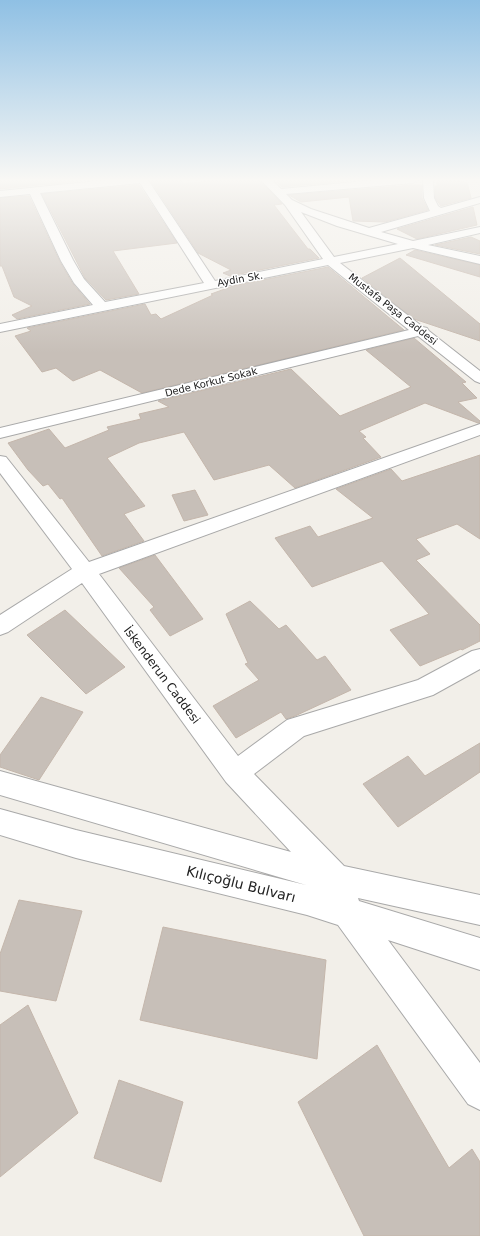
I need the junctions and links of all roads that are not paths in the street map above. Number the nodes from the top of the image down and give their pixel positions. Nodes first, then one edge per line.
1 (56, 238) edge
2 (180, 238) edge
3 (314, 238) edge
4 (390, 238) edge
5 (443, 238) edge
6 (413, 244) junction
7 (480, 260) edge
8 (331, 262) junction
9 (211, 284) junction
10 (102, 307) junction
11 (0, 328) edge
12 (422, 331) junction
13 (479, 375) edge
14 (480, 429) edge
15 (0, 433) edge
16 (0, 461) edge
17 (85, 571) junction
18 (0, 626) edge
19 (480, 658) edge
20 (235, 773) junction
21 (0, 783) edge
22 (0, 822) edge
23 (336, 879) junction
24 (480, 910) edge
25 (349, 914) junction
26 (480, 954) edge
27 (480, 1092) edge

1 - 10 street
2 - 9 street
3 - 8 street, Mustafa Paşa Caddesi
4 - 6 street
5 - 6 street, Aydin Sk.
6 - 7 street
6 - 8 street, Aydin Sk.
8 - 9 street, Aydin Sk.
8 - 12 street, Mustafa Paşa Caddesi
9 - 10 street, Aydin Sk.
10 - 11 street, Aydin Sk.
12 - 13 street, Mustafa Paşa Caddesi
12 - 15 street, Dede Korkut Sokak
14 - 17 street
16 - 17 street, İskenderun Caddesi
17 - 18 street
17 - 20 street, İskenderun Caddesi
19 - 20 street
20 - 23 street, İskenderun Caddesi
21 - 23 street
22 - 25 street, Kılıçoğlu Bulvarı
23 - 24 street
23 - 25 street
25 - 26 street, Kılıçoğlu Bulvarı
25 - 27 street

